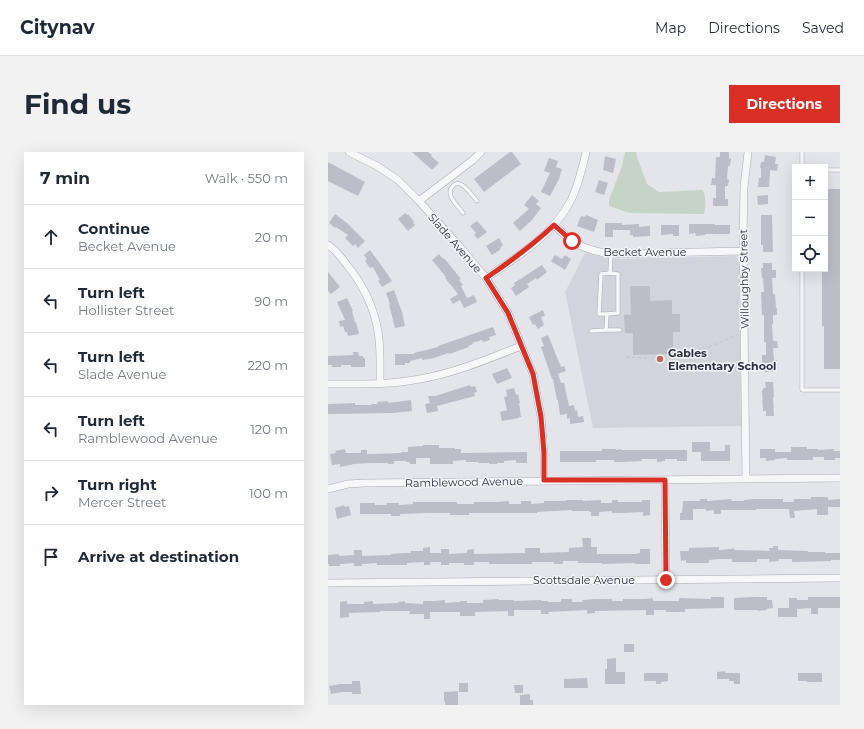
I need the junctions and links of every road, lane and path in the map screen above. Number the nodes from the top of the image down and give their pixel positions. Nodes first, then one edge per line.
1 (349, 152) edge
2 (482, 152) edge
3 (586, 152) edge
4 (748, 152) edge
5 (802, 152) edge
6 (802, 164) edge
7 (828, 170) edge
8 (840, 170) edge
9 (448, 179) junction
10 (452, 186) junction
11 (419, 200) junction
12 (477, 201) dead end
13 (463, 213) dead end
14 (554, 225) junction
15 (328, 245) edge
16 (743, 251) junction
17 (611, 254) junction
18 (802, 272) edge
19 (610, 273) junction
20 (486, 278) junction
21 (607, 314) junction
22 (606, 330) junction
23 (620, 330) dead end
24 (591, 331) dead end
25 (744, 332) junction
26 (521, 346) junction
27 (626, 357) dead end
28 (380, 383) junction
29 (328, 384) edge
30 (840, 390) edge
31 (840, 478) edge
32 (746, 479) junction
33 (544, 480) junction
34 (665, 480) junction
35 (328, 489) edge
36 (840, 578) edge
37 (666, 580) junction
38 (328, 583) edge

1 - 11 street, Slade Avenue
2 - 9 street
3 - 14 street
4 - 16 street, Willoughby Street
5 - 6 lane
7 - 8 lane
9 - 10 lane
9 - 11 street
10 - 12 lane
10 - 13 lane
11 - 20 street, Slade Avenue
14 - 17 street, Becket Avenue
14 - 20 street
15 - 28 street
16 - 17 street, Becket Avenue
16 - 25 street, Willoughby Street
17 - 19 lane
18 - 30 lane
19 - 21 lane
19 - 21 lane
20 - 26 street, Slade Avenue
21 - 22 lane
22 - 23 lane
22 - 24 lane
25 - 27 path
25 - 32 street, Willoughby Street
26 - 28 street
26 - 33 street, Slade Avenue
28 - 29 street
31 - 32 street, Ramblewood Avenue
32 - 34 street, Ramblewood Avenue
33 - 34 street, Ramblewood Avenue
33 - 35 street, Ramblewood Avenue
34 - 37 street
36 - 37 street, Scottsdale Avenue
37 - 38 street, Scottsdale Avenue

